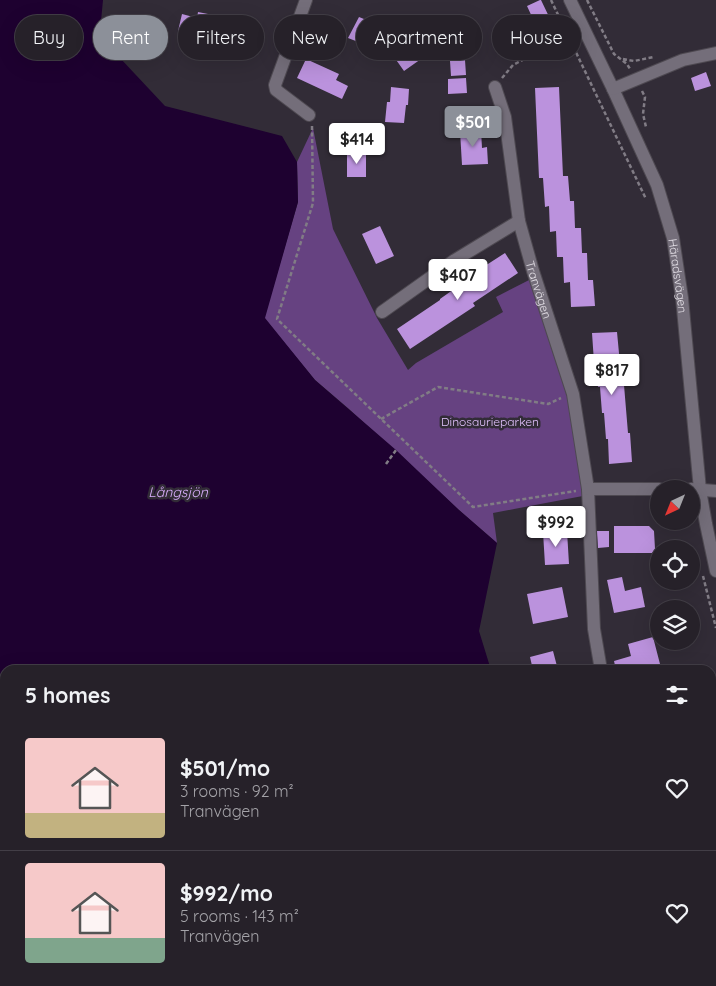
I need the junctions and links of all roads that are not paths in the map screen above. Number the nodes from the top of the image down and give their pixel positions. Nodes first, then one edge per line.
1 (306, 0) edge
2 (570, 0) edge
3 (716, 53) edge
4 (495, 87) road end
5 (613, 89) junction
6 (309, 115) road end
7 (519, 221) junction
8 (382, 312) dead end
9 (695, 480) edge
10 (588, 489) junction
11 (650, 489) edge
12 (700, 490) edge
13 (716, 491) edge
14 (700, 504) edge
15 (716, 571) edge
16 (600, 665) edge

1 - 6 street
2 - 5 street, Häradsvägen
3 - 5 street
4 - 7 street, Tranvägen
5 - 9 street, Häradsvägen
7 - 8 street
7 - 10 street, Tranvägen
10 - 11 street
10 - 16 street, Tranvägen
12 - 13 street
14 - 15 street, Häradsvägen

